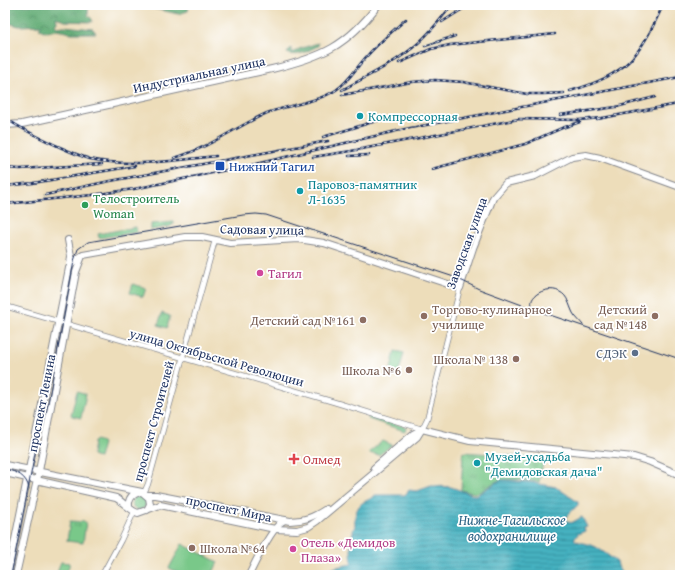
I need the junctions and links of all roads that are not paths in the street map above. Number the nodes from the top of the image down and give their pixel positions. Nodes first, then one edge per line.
1 (378, 5) edge
2 (5, 125) edge
3 (680, 187) edge
4 (68, 240) dead end
5 (215, 240) junction
6 (83, 255) junction
7 (69, 268) junction
8 (460, 288) junction
9 (5, 306) edge
10 (59, 322) junction
11 (67, 324) junction
12 (182, 358) junction
13 (422, 429) junction
14 (5, 465) edge
15 (30, 470) junction
16 (39, 471) junction
17 (5, 473) edge
18 (680, 475) edge
19 (28, 479) junction
20 (37, 480) junction
21 (144, 493) junction
22 (129, 507) junction
23 (146, 510) junction
24 (134, 512) junction
25 (285, 520) junction
26 (308, 527) joint
27 (275, 529) junction
28 (8, 575) edge
29 (16, 575) edge
30 (102, 575) edge
31 (248, 575) edge

1 - 2 main road, Индустриальная улица
3 - 8 main road, Заводская улица
4 - 7 main road, проспект Ленина
5 - 6 main road, Садовая улица
5 - 8 main road, Садовая улица
5 - 12 street, проспект Строителей
6 - 7 main road
6 - 11 main road, проспект Ленина
7 - 10 main road, проспект Ленина
8 - 13 street, Заводская улица
9 - 10 street, улица Октябрьской Революции
10 - 11 street, улица Октябрьской Революции
10 - 15 main road, проспект Ленина
11 - 12 street, улица Октябрьской Революции
11 - 16 main road, проспект Ленина
12 - 13 street, улица Октябрьской Революции
12 - 21 street, проспект Строителей
13 - 18 main road
13 - 25 main road, проспект Мира
13 - 26 main road, Заводская улица
14 - 15 main road, проспект Мира
15 - 16 main road, проспект Мира
15 - 19 main road, проспект Ленина
16 - 20 main road, проспект Ленина
16 - 21 main road, проспект Мира
17 - 19 main road
19 - 20 main road
19 - 28 main road, проспект Ленина
20 - 22 main road
20 - 29 main road, проспект Ленина
21 - 22 main road
21 - 23 main road
21 - 25 main road, проспект Мира
22 - 24 main road
23 - 24 main road
23 - 27 main road, проспект Мира
24 - 30 street
25 - 27 main road
26 - 27 main road, проспект Мира
27 - 31 main road

